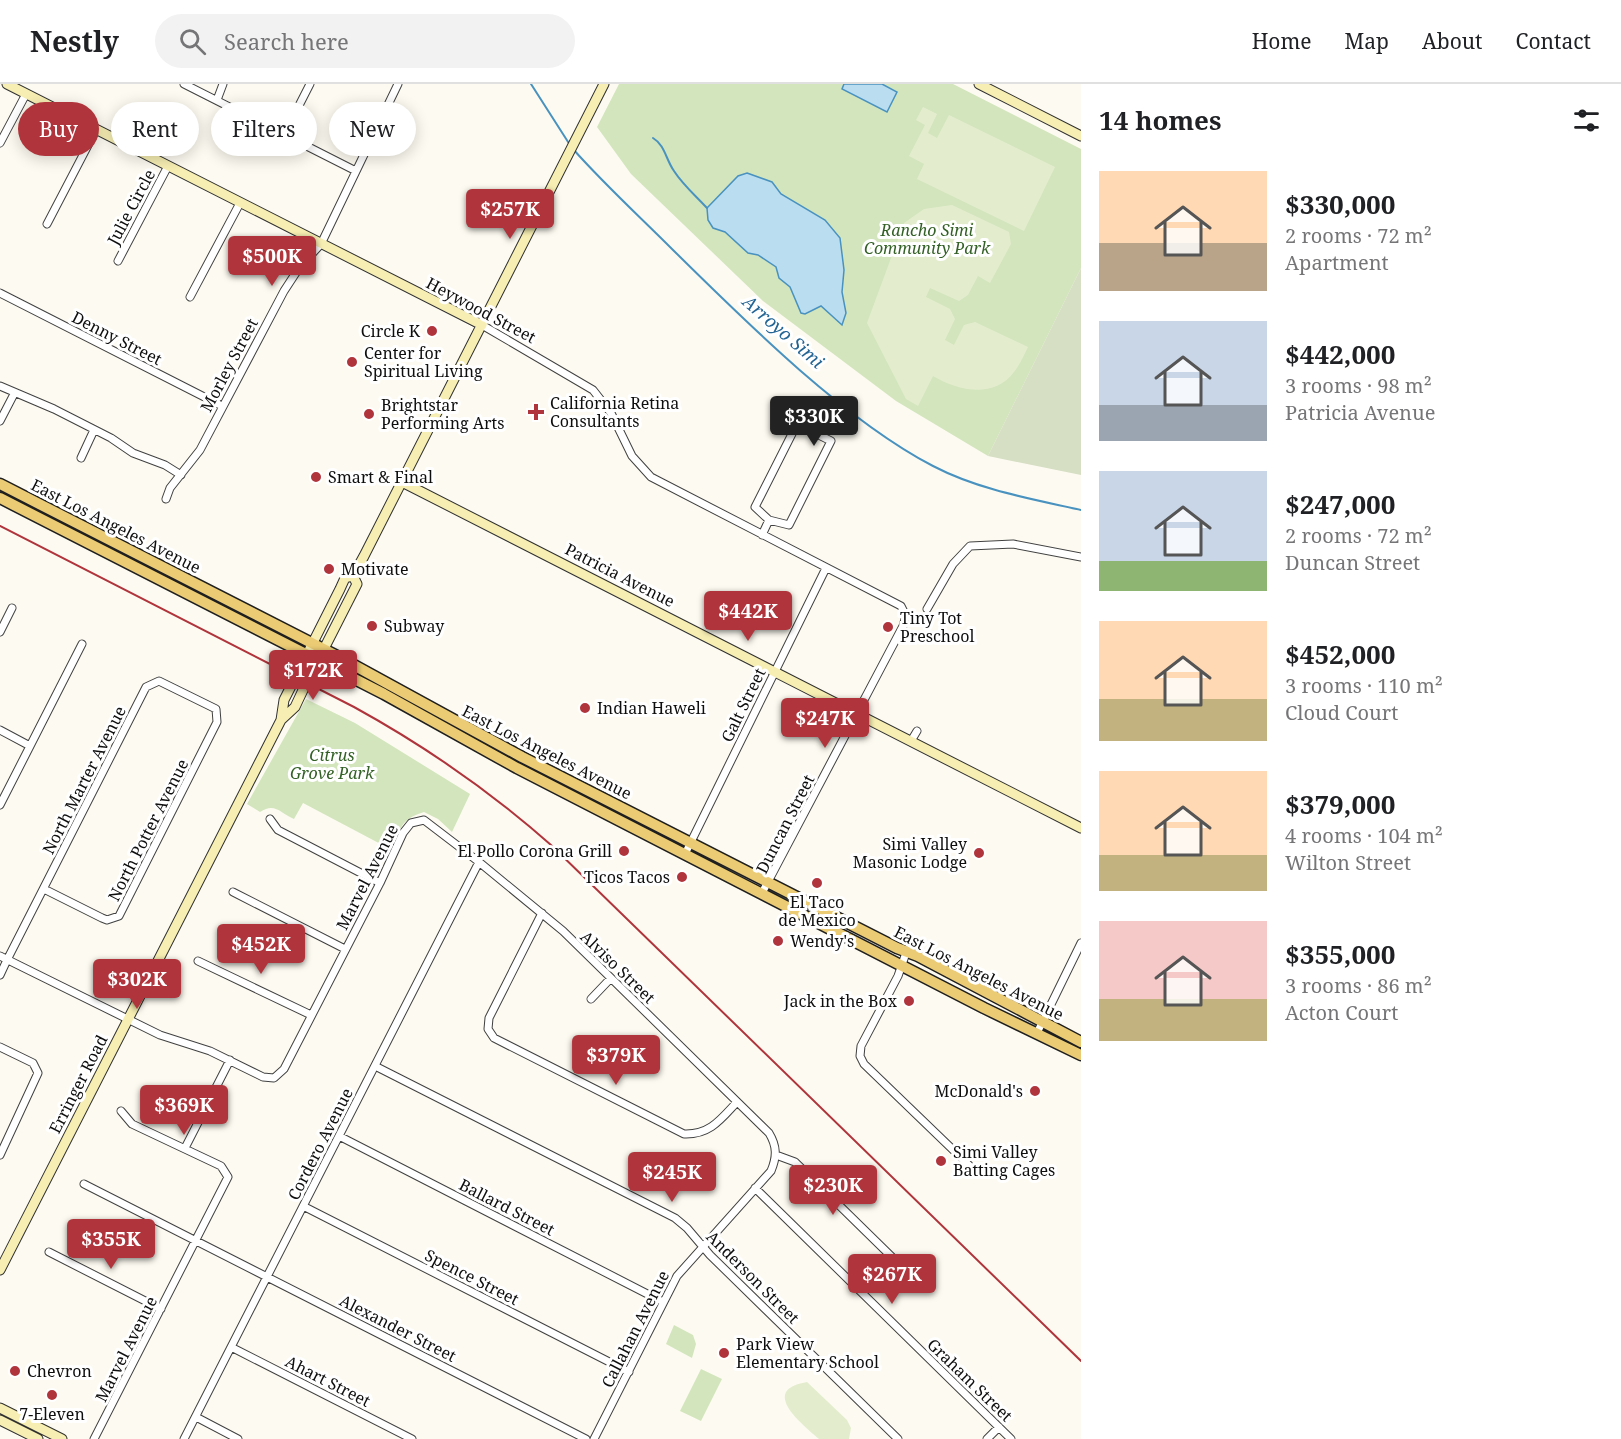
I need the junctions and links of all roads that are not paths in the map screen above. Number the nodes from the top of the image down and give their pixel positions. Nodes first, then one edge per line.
1 (7, 84) edge
2 (184, 84) edge
3 (223, 84) edge
4 (310, 84) edge
5 (398, 84) edge
6 (604, 84) edge
7 (979, 84) edge
8 (26, 94) junction
9 (217, 100) junction
10 (42, 102) edge
11 (221, 102) edge
12 (301, 102) edge
13 (99, 132) edge
14 (1080, 132) edge
15 (0, 143) edge
16 (317, 152) edge
17 (82, 156) edge
18 (168, 166) junction
19 (354, 170) junction
20 (240, 203) junction
21 (47, 224) dead end
22 (321, 244) junction
23 (118, 261) dead end
24 (0, 293) edge
25 (190, 297) dead end
26 (482, 325) junction
27 (0, 386) edge
28 (14, 394) junction
29 (222, 406) junction
30 (0, 421) edge
31 (94, 430) junction
32 (81, 458) dead end
33 (181, 475) junction
34 (402, 482) junction
35 (0, 484) edge
36 (0, 498) edge
37 (166, 499) dead end
38 (769, 520) junction
39 (762, 536) junction
40 (1081, 557) edge
41 (826, 568) junction
42 (353, 576) junction
43 (12, 608) dead end
44 (927, 609) dead end
45 (906, 616) junction
46 (922, 621) dead end
47 (0, 632) edge
48 (312, 643) junction
49 (82, 644) dead end
50 (324, 649) junction
51 (307, 654) junction
52 (318, 660) junction
53 (774, 670) junction
54 (218, 713) joint
55 (857, 714) junction
56 (281, 720) junction
57 (0, 730) edge
58 (916, 731) dead end
59 (911, 741) junction
60 (30, 746) junction
61 (0, 805) edge
62 (270, 819) dead end
63 (420, 820) joint
64 (1081, 828) edge
65 (690, 842) junction
66 (684, 854) junction
67 (480, 862) junction
68 (380, 883) junction
69 (770, 883) junction
70 (44, 889) junction
71 (233, 892) dead end
72 (762, 893) junction
73 (542, 913) junction
74 (1081, 943) edge
75 (345, 949) junction
76 (907, 950) junction
77 (4, 958) edge
78 (198, 961) dead end
79 (902, 965) junction
80 (0, 975) edge
81 (611, 978) junction
82 (591, 999) dead end
83 (311, 1015) junction
84 (128, 1019) junction
85 (1040, 1028) junction
86 (1081, 1042) edge
87 (0, 1047) edge
88 (1081, 1055) edge
89 (230, 1060) junction
90 (375, 1066) junction
91 (737, 1102) junction
92 (121, 1111) dead end
93 (339, 1136) junction
94 (185, 1148) junction
95 (0, 1155) edge
96 (776, 1155) junction
97 (976, 1172) dead end
98 (84, 1184) dead end
99 (755, 1188) junction
100 (303, 1206) junction
101 (196, 1241) junction
102 (702, 1246) junction
103 (49, 1252) dead end
104 (897, 1262) dead end
105 (0, 1270) edge
106 (267, 1276) junction
107 (663, 1302) junction
108 (161, 1309) junction
109 (231, 1347) junction
110 (628, 1372) junction
111 (0, 1408) edge
112 (196, 1417) junction
113 (0, 1420) edge
114 (999, 1427) junction
115 (38, 1439) edge
116 (62, 1439) edge
117 (94, 1439) edge
118 (184, 1439) edge
119 (238, 1439) edge
120 (412, 1439) edge
121 (586, 1439) edge
122 (594, 1439) edge
123 (898, 1439) edge
124 (987, 1439) edge
125 (1011, 1439) edge

1 - 8 main road, Heywood Street
2 - 9 street
3 - 9 street
4 - 12 street
5 - 19 street, Morley Street
6 - 26 main road, Erringer Road
7 - 14 main road
8 - 10 main road, Heywood Street
8 - 15 street
9 - 11 street
13 - 18 main road, Heywood Street
16 - 19 street
17 - 21 street
18 - 20 main road, Heywood Street
18 - 23 street, Julie Circle
19 - 22 street, Morley Street
20 - 22 main road, Heywood Street
20 - 25 street
22 - 26 main road, Heywood Street
22 - 29 street, Morley Street
24 - 29 street, Denny Street
26 - 34 main road, Erringer Road
26 - 39 street, Heywood Street
27 - 28 street
28 - 30 street
28 - 31 street
29 - 33 street, Morley Street
31 - 32 street
31 - 33 street
33 - 37 street, Morley Street
34 - 42 main road, Erringer Road
34 - 53 main road, Patricia Avenue
35 - 48 main road, East Los Angeles Avenue
36 - 51 main road, East Los Angeles Avenue
38 - 38 street
38 - 39 street
39 - 41 street, Heywood Street
40 - 44 street
41 - 45 street, Heywood Street
41 - 53 street, Galt Street
42 - 48 main road, Erringer Road
42 - 50 main road, Erringer Road
43 - 47 street
45 - 46 street
45 - 55 street, Duncan Street
48 - 50 main road, East Los Angeles Avenue
48 - 51 main road, Erringer Road
49 - 60 street
50 - 52 main road, Erringer Road
50 - 65 main road, East Los Angeles Avenue
51 - 52 main road, East Los Angeles Avenue
51 - 56 main road, Erringer Road
52 - 56 main road, Erringer Road
52 - 66 main road, East Los Angeles Avenue
53 - 55 main road, Patricia Avenue
53 - 65 street, Galt Street
54 - 70 street, North Marter Avenue
54 - 70 street, North Potter Avenue
55 - 59 main road, Patricia Avenue
55 - 69 street, Duncan Street
56 - 84 main road, Erringer Road
57 - 60 street
58 - 59 street
59 - 64 main road, Patricia Avenue
60 - 61 street
62 - 68 street
63 - 67 street, Alviso Street
63 - 68 street, Marvel Avenue
65 - 66 street, Galt Street
65 - 69 main road, East Los Angeles Avenue
66 - 72 main road, East Los Angeles Avenue
67 - 73 street, Alviso Street
67 - 90 street, Cordero Avenue
68 - 75 street, Marvel Avenue
69 - 72 street, Duncan Street
69 - 76 main road, East Los Angeles Avenue
70 - 77 street, North Marter Avenue
71 - 75 street
72 - 79 main road, East Los Angeles Avenue
73 - 81 street, Alviso Street
73 - 91 street
74 - 85 street
75 - 83 street, Marvel Avenue
76 - 79 street
76 - 85 main road, East Los Angeles Avenue
77 - 80 street, North Marter Avenue
77 - 84 street
78 - 83 street
79 - 85 main road, East Los Angeles Avenue
79 - 97 street
81 - 82 street
81 - 91 street, Alviso Street
83 - 89 street, Marvel Avenue
84 - 89 street
84 - 105 main road, Erringer Road
85 - 86 main road, East Los Angeles Avenue
85 - 88 main road, East Los Angeles Avenue
87 - 95 street
89 - 94 street
90 - 93 street, Cordero Avenue
90 - 102 street, Anderson Street
91 - 96 street, Alviso Street
92 - 94 street
93 - 100 street, Cordero Avenue
93 - 107 street, Ballard Street
94 - 101 street, Marvel Avenue
96 - 99 street, Callahan Avenue
96 - 104 street
98 - 101 street, Alexander Street
99 - 102 street, Callahan Avenue
99 - 114 street, Graham Street
100 - 106 street, Cordero Avenue
100 - 110 street, Spence Street
101 - 106 street, Alexander Street
101 - 108 street, Marvel Avenue
102 - 107 street, Callahan Avenue
102 - 123 street, Anderson Street
103 - 108 street
106 - 109 street, Cordero Avenue
106 - 121 street, Alexander Street
107 - 110 street, Callahan Avenue
108 - 117 street, Marvel Avenue
109 - 112 street, Cordero Avenue
109 - 120 street, Ahart Street
110 - 122 street, Callahan Avenue
111 - 116 main road
112 - 118 street, Cordero Avenue
112 - 119 street
113 - 115 main road
114 - 124 street
114 - 125 street, Graham Street

